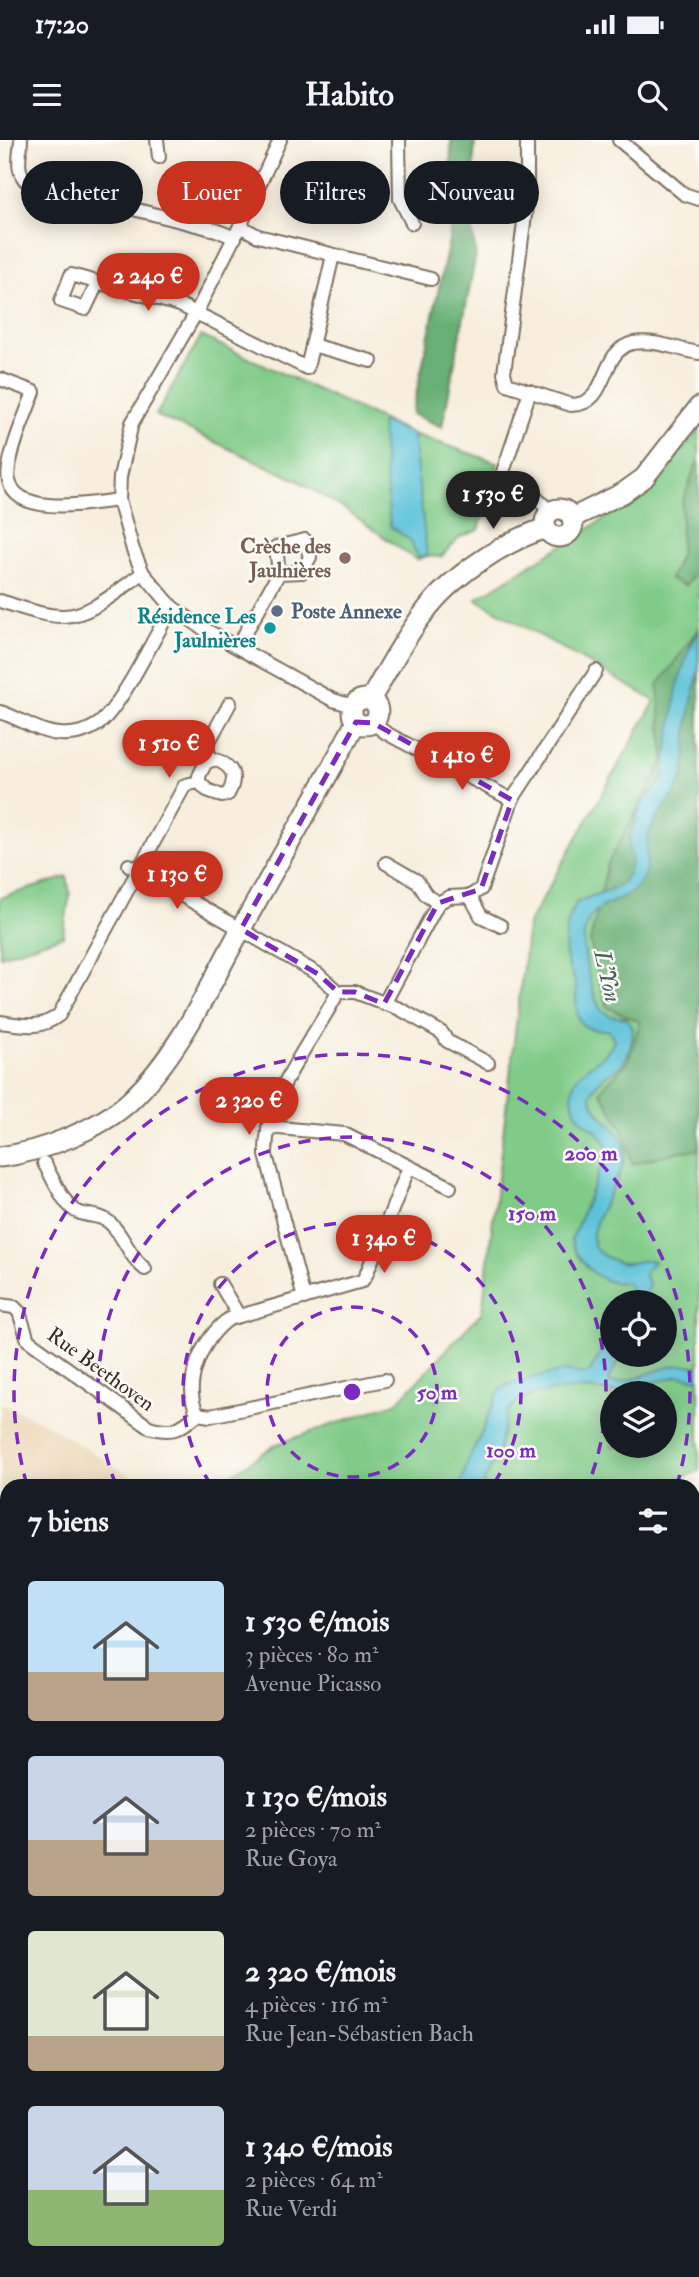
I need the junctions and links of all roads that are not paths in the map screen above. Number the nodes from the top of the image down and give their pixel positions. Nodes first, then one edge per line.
1 (21, 140) edge
2 (157, 140) edge
3 (280, 140) edge
4 (400, 140) edge
5 (527, 140) edge
6 (619, 140) edge
7 (159, 157) dead end
8 (699, 199) edge
9 (404, 207) edge
10 (237, 232) junction
11 (333, 255) junction
12 (432, 279) dead end
13 (98, 282) dead end
14 (195, 313) junction
15 (312, 345) junction
16 (697, 353) edge
17 (371, 361) dead end
18 (0, 379) edge
19 (530, 391) junction
20 (699, 407) edge
21 (4, 481) edge
22 (120, 500) junction
23 (548, 520) junction
24 (143, 573) junction
25 (279, 573) dead end
26 (0, 601) edge
27 (172, 607) junction
28 (238, 646) junction
29 (596, 671) dead end
30 (230, 703) dead end
31 (0, 712) edge
32 (363, 713) junction
33 (210, 761) junction
34 (199, 782) junction
35 (512, 800) junction
36 (386, 863) dead end
37 (134, 867) junction
38 (470, 895) junction
39 (438, 903) junction
40 (501, 926) dead end
41 (241, 929) junction
42 (338, 992) junction
43 (384, 1004) junction
44 (0, 1022) edge
45 (488, 1063) dead end
46 (268, 1127) junction
47 (0, 1157) edge
48 (44, 1163) dead end
49 (409, 1167) junction
50 (450, 1188) dead end
51 (145, 1269) dead end
52 (220, 1284) dead end
53 (304, 1298) junction
54 (0, 1305) edge
55 (239, 1317) junction
56 (385, 1380) dead end
57 (198, 1414) junction

1 - 10 street
2 - 7 street
3 - 10 street
4 - 9 street
5 - 19 street
6 - 8 street
10 - 11 street
10 - 14 street
11 - 12 street
11 - 15 street
13 - 14 street
14 - 15 street
14 - 22 street
15 - 17 street
16 - 19 street
18 - 21 street
19 - 23 street
20 - 23 street
21 - 22 street
22 - 24 street
23 - 32 street
24 - 26 street
24 - 27 street
25 - 28 street
27 - 28 street
27 - 31 street
28 - 32 street
29 - 35 street
30 - 33 street
32 - 35 street
32 - 41 street
33 - 34 street
33 - 34 street
34 - 37 street
35 - 38 street
36 - 39 street
37 - 41 street
37 - 44 street
38 - 39 street
38 - 40 street
39 - 43 street
41 - 42 street
41 - 47 street
42 - 43 street
42 - 46 street
43 - 45 street
46 - 49 street
46 - 53 street
48 - 51 street
49 - 50 street
49 - 53 street
52 - 55 street
53 - 55 street
54 - 57 street, Rue Beethoven
55 - 57 street
56 - 57 street

